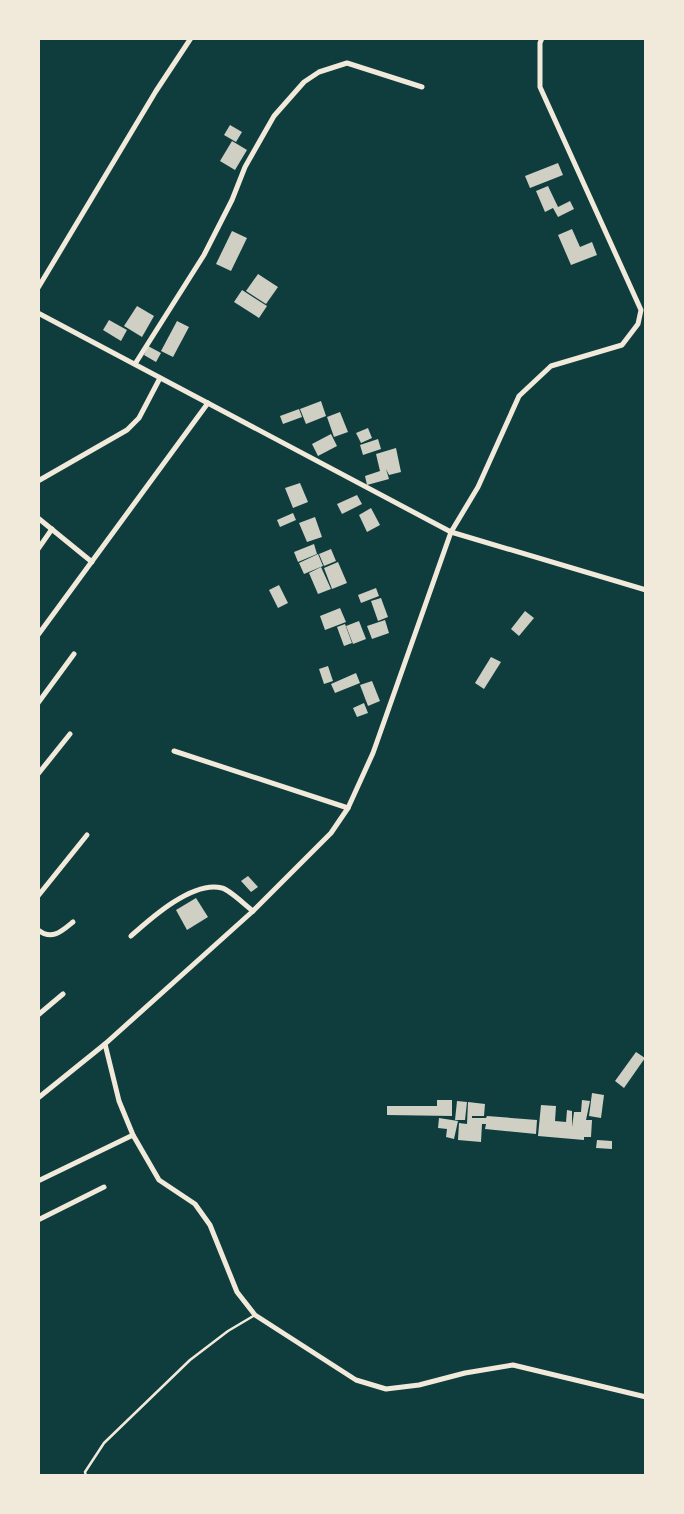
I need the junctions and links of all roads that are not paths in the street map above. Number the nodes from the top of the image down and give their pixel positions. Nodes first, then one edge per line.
1 (191, 38) edge
2 (542, 38) edge
3 (422, 88) dead end
4 (38, 288) edge
5 (38, 313) edge
6 (135, 364) junction
7 (160, 377) junction
8 (208, 403) junction
9 (38, 481) edge
10 (38, 518) edge
11 (52, 529) junction
12 (451, 532) junction
13 (38, 549) edge
14 (92, 562) junction
15 (646, 590) edge
16 (38, 635) edge
17 (74, 654) dead end
18 (38, 703) edge
19 (70, 734) dead end
20 (174, 751) dead end
21 (38, 774) edge
22 (348, 808) junction
23 (87, 835) dead end
24 (38, 896) edge
25 (253, 911) junction
26 (73, 922) dead end
27 (38, 930) edge
28 (131, 936) dead end
29 (63, 993) dead end
30 (38, 1015) edge
31 (105, 1044) junction
32 (38, 1098) edge
33 (133, 1135) junction
34 (38, 1181) edge
35 (104, 1187) dead end
36 (38, 1220) edge
37 (255, 1315) junction
38 (646, 1397) edge
39 (86, 1475) edge

1 - 4 street
2 - 12 street
3 - 6 street
5 - 6 street
6 - 7 street
7 - 8 street
7 - 9 street
8 - 12 street
8 - 14 street
10 - 11 street
11 - 13 street
11 - 14 street
12 - 15 street
12 - 22 street
14 - 16 street
17 - 18 street
19 - 21 street
20 - 22 street
22 - 25 street
23 - 24 street
25 - 28 street
25 - 31 street
26 - 27 street
29 - 30 street
31 - 32 street
31 - 33 street
33 - 34 street
33 - 37 street
35 - 36 street
37 - 38 street
37 - 39 lane

